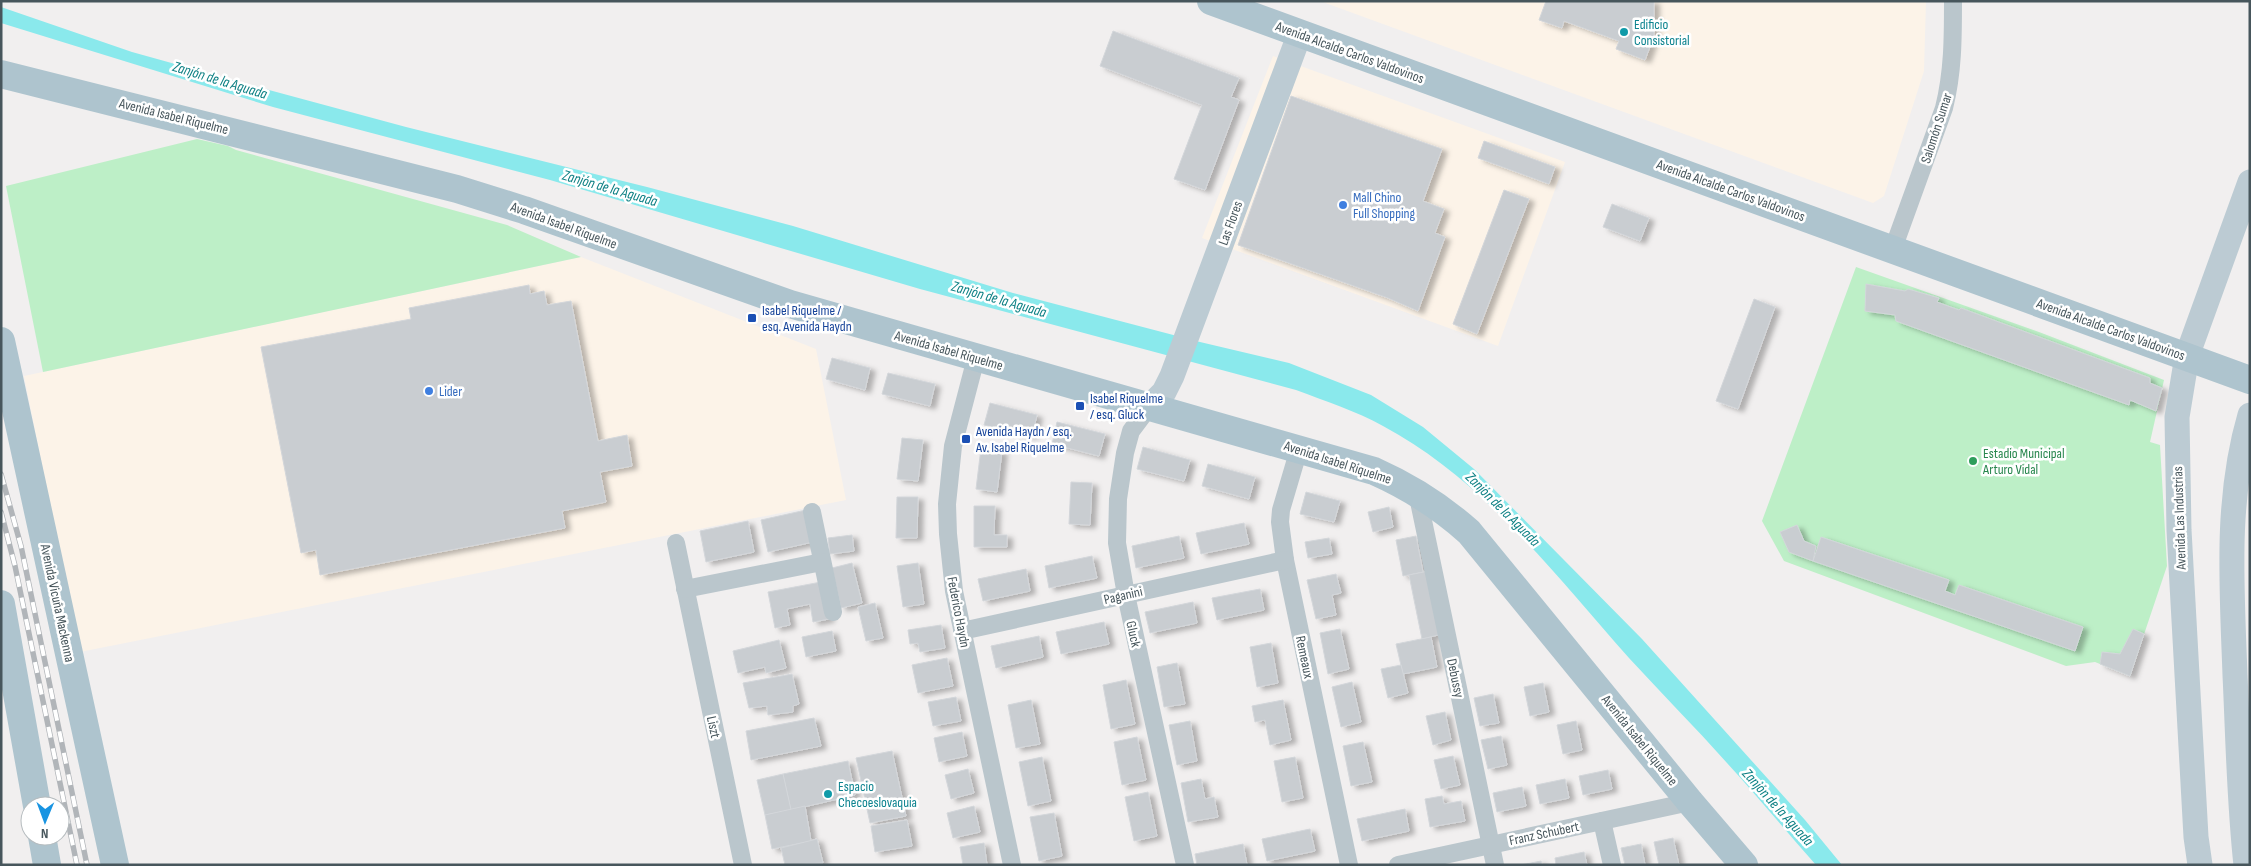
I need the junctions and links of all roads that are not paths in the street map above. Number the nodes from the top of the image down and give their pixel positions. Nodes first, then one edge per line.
1 (1953, 1) edge
2 (1216, 2) edge
3 (1300, 34) junction
4 (1, 74) edge
5 (2250, 182) edge
6 (1892, 249) junction
7 (1, 341) edge
8 (2187, 356) junction
9 (976, 358) junction
10 (2250, 380) edge
11 (1150, 407) junction
12 (2250, 415) edge
13 (1299, 449) junction
14 (1417, 492) junction
15 (812, 512) dead end
16 (676, 543) dead end
17 (1285, 560) junction
18 (822, 562) junction
19 (685, 589) junction
20 (1126, 595) junction
21 (1, 604) edge
22 (833, 612) dead end
23 (962, 631) junction
24 (35, 796) edge
25 (1690, 802) junction
26 (1602, 821) junction
27 (1491, 845) junction
28 (44, 846) edge
29 (1743, 864) edge
30 (47, 865) edge
31 (115, 865) edge
32 (743, 865) edge
33 (1012, 865) edge
34 (1185, 865) edge
35 (1349, 865) edge
36 (1398, 865) edge
37 (1495, 865) edge
38 (1612, 865) edge
39 (2200, 865) edge
40 (2246, 865) edge

1 - 6 street, Salomón Sumar
2 - 3 main road, Avenida Alcalde Carlos Valdovinos
3 - 6 main road, Avenida Alcalde Carlos Valdovinos
3 - 11 main road, Las Flores
4 - 9 main road, Avenida Isabel Riquelme
5 - 8 main road, Avenida Las Industrias
6 - 8 main road, Avenida Alcalde Carlos Valdovinos
7 - 31 main road, Avenida Vicuña Mackenna
8 - 10 main road, Avenida Alcalde Carlos Valdovinos
8 - 39 main road, Avenida Las Industrias
9 - 11 main road, Avenida Isabel Riquelme
9 - 23 street, Federico Haydn
11 - 13 main road, Avenida Isabel Riquelme
11 - 20 street, Gluck
12 - 40 main road
13 - 14 main road, Avenida Isabel Riquelme
13 - 17 street, Remeaux
14 - 25 main road, Avenida Isabel Riquelme
14 - 27 street, Debussy
15 - 18 street
16 - 19 street, Liszt
17 - 20 street, Paganini
17 - 35 street, Remeaux
18 - 19 street
18 - 22 street
19 - 32 street, Liszt
20 - 23 street, Paganini
20 - 34 street, Gluck
21 - 24 main road
23 - 33 street, Federico Haydn
25 - 26 street, Franz Schubert
25 - 29 main road, Avenida Isabel Riquelme
26 - 27 street, Franz Schubert
26 - 38 street
27 - 36 street, Franz Schubert
27 - 37 street, Debussy
28 - 30 main road

